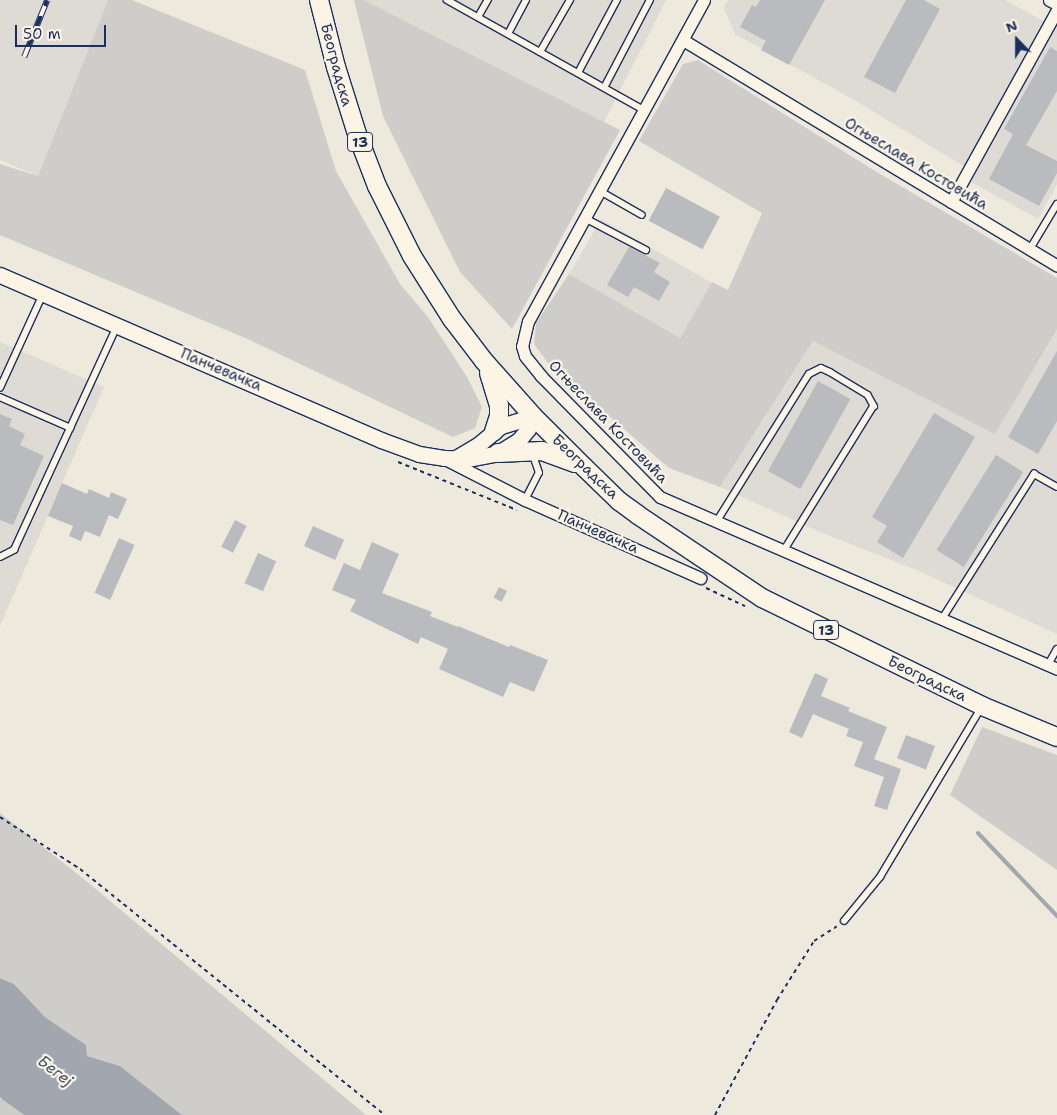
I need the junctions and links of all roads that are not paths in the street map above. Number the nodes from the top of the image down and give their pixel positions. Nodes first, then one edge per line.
1 (319, 0) edge
2 (447, 0) edge
3 (488, 0) edge
4 (526, 0) edge
5 (570, 0) edge
6 (617, 0) edge
7 (650, 0) edge
8 (704, 0) edge
9 (1049, 0) edge
10 (1057, 4) edge
11 (1057, 10) edge
12 (478, 18) junction
13 (508, 34) junction
14 (683, 40) junction
15 (540, 52) junction
16 (578, 73) junction
17 (604, 88) junction
18 (644, 110) junction
19 (600, 191) junction
20 (951, 202) junction
21 (1057, 204) edge
22 (642, 215) dead end
23 (585, 218) junction
24 (1030, 249) junction
25 (646, 250) dead end
26 (1057, 266) edge
27 (0, 275) edge
28 (43, 294) junction
29 (116, 326) junction
30 (484, 362) junction
31 (0, 388) edge
32 (0, 397) edge
33 (533, 416) junction
34 (71, 428) junction
35 (494, 431) junction
36 (528, 450) junction
37 (498, 452) junction
38 (450, 458) junction
39 (584, 467) junction
40 (1057, 487) edge
41 (526, 500) junction
42 (716, 523) junction
43 (784, 553) junction
44 (0, 557) edge
45 (700, 581) road end
46 (942, 619) junction
47 (1057, 649) edge
48 (1052, 667) edge
49 (982, 706) junction
50 (1057, 737) edge
51 (844, 921) road end

1 - 30 main road, Београдска / 13
2 - 12 lane
3 - 12 lane
4 - 13 lane
5 - 15 lane
6 - 16 lane
7 - 17 lane
8 - 14 street, Огњеслава Костовића
9 - 10 street
11 - 20 street
12 - 13 lane
13 - 15 lane
14 - 18 street, Огњеслава Костовића
14 - 20 street, Огњеслава Костовића
15 - 16 lane
16 - 17 lane
17 - 18 lane
18 - 19 street, Огњеслава Костовића
19 - 22 lane
19 - 23 street, Огњеслава Костовића
20 - 24 street, Огњеслава Костовића
21 - 24 lane
23 - 25 lane
23 - 42 street, Огњеслава Костовића
24 - 26 street, Огњеслава Костовића
27 - 28 street, Панчевачка
28 - 29 street, Панчевачка
28 - 31 lane
29 - 34 lane
29 - 38 street, Панчевачка
30 - 33 main road, Београдска / 13
30 - 35 main road
32 - 34 lane
33 - 35 street
33 - 37 street
33 - 39 main road, Београдска / 13
34 - 44 lane
35 - 38 street
36 - 37 main road
36 - 39 main road
36 - 41 lane
37 - 38 street
38 - 41 street, Панчевачка
39 - 49 main road, Београдска / 13
40 - 46 lane
41 - 45 street, Панчевачка
42 - 43 street, Огњеслава Костовића
42 - 43 lane
43 - 46 street, Огњеслава Костовића
46 - 48 street, Огњеслава Костовића
47 - 48 lane
49 - 50 main road, Београдска / 13
49 - 51 lane

